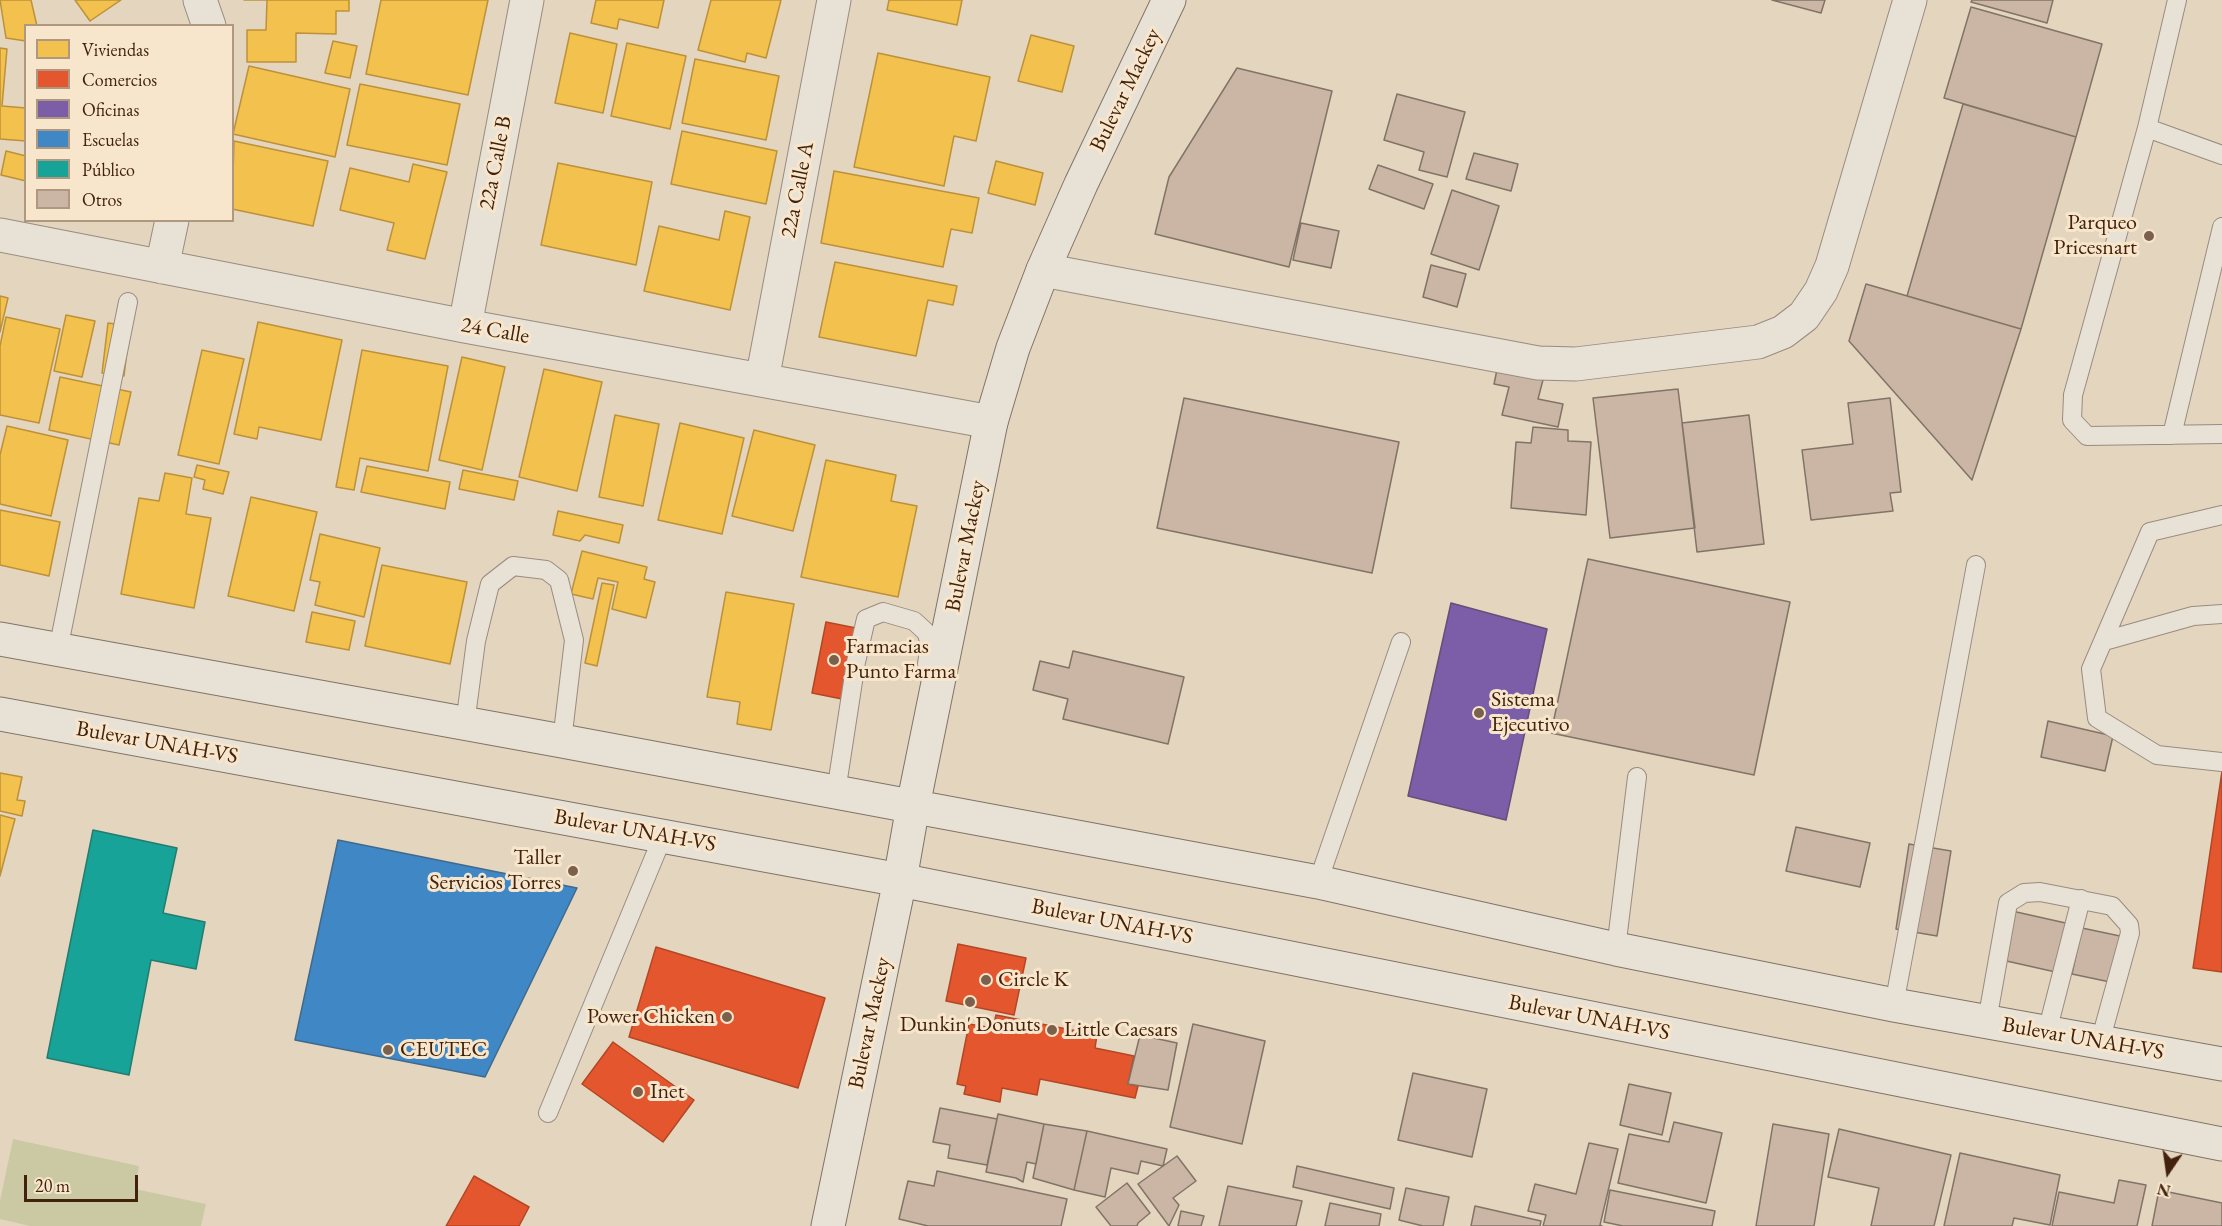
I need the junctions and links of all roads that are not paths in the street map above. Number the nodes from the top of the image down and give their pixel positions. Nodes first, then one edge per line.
1 (200, 0) edge
2 (527, 0) edge
3 (834, 0) edge
4 (1169, 0) edge
5 (1910, 0) edge
6 (2177, 0) edge
7 (208, 24) edge
8 (2147, 128) junction
9 (2222, 155) edge
10 (172, 222) edge
11 (2222, 227) edge
12 (0, 235) edge
13 (162, 267) junction
14 (1043, 270) junction
15 (128, 302) dead end
16 (465, 326) junction
17 (762, 380) junction
18 (991, 422) junction
19 (2222, 434) edge
20 (2172, 435) junction
21 (2222, 515) edge
22 (1976, 565) dead end
23 (2222, 615) edge
24 (0, 639) edge
25 (2104, 641) junction
26 (1401, 642) dead end
27 (58, 650) junction
28 (0, 714) edge
29 (465, 724) junction
30 (562, 741) junction
31 (2222, 762) edge
32 (1637, 777) dead end
33 (836, 792) junction
34 (907, 805) junction
35 (663, 836) junction
36 (900, 880) junction
37 (1318, 882) junction
38 (2081, 899) junction
39 (1616, 949) junction
40 (1894, 1005) junction
41 (1987, 1021) junction
42 (2047, 1032) junction
43 (2100, 1042) junction
44 (2222, 1065) edge
45 (548, 1113) dead end
46 (2222, 1144) edge
47 (828, 1226) edge

1 - 7 main road
2 - 16 main road, 22a Calle B
3 - 17 main road, 22a Calle A
4 - 14 main road, Bulevar Mackey
5 - 14 main road
6 - 8 lane
8 - 9 lane
8 - 20 lane
10 - 13 main road
11 - 20 lane
12 - 13 main road, 24 Calle
13 - 16 main road, 24 Calle
14 - 18 main road, Bulevar Mackey
15 - 27 lane
16 - 17 main road, 24 Calle
17 - 18 main road, 24 Calle
18 - 34 main road, Bulevar Mackey
19 - 20 lane
21 - 25 lane
22 - 40 lane
23 - 25 lane
24 - 27 main road, Bulevar UNAH-VS
25 - 31 lane
26 - 37 lane
27 - 29 main road, Bulevar UNAH-VS
28 - 35 main road, Bulevar UNAH-VS
29 - 30 main road, Bulevar UNAH-VS
29 - 30 lane
30 - 33 main road, Bulevar UNAH-VS
32 - 39 lane
33 - 34 main road, Bulevar UNAH-VS
33 - 34 lane
34 - 36 main road, Bulevar Mackey
34 - 37 main road, Bulevar UNAH-VS
35 - 36 main road, Bulevar UNAH-VS
35 - 45 lane
36 - 46 main road, Bulevar UNAH-VS
36 - 47 main road, Bulevar Mackey
37 - 39 main road, Bulevar UNAH-VS
38 - 41 lane
38 - 42 lane
38 - 43 lane
39 - 40 main road, Bulevar UNAH-VS
40 - 41 main road, Bulevar UNAH-VS
41 - 42 main road, Bulevar UNAH-VS
42 - 43 main road, Bulevar UNAH-VS
43 - 44 main road, Bulevar UNAH-VS

